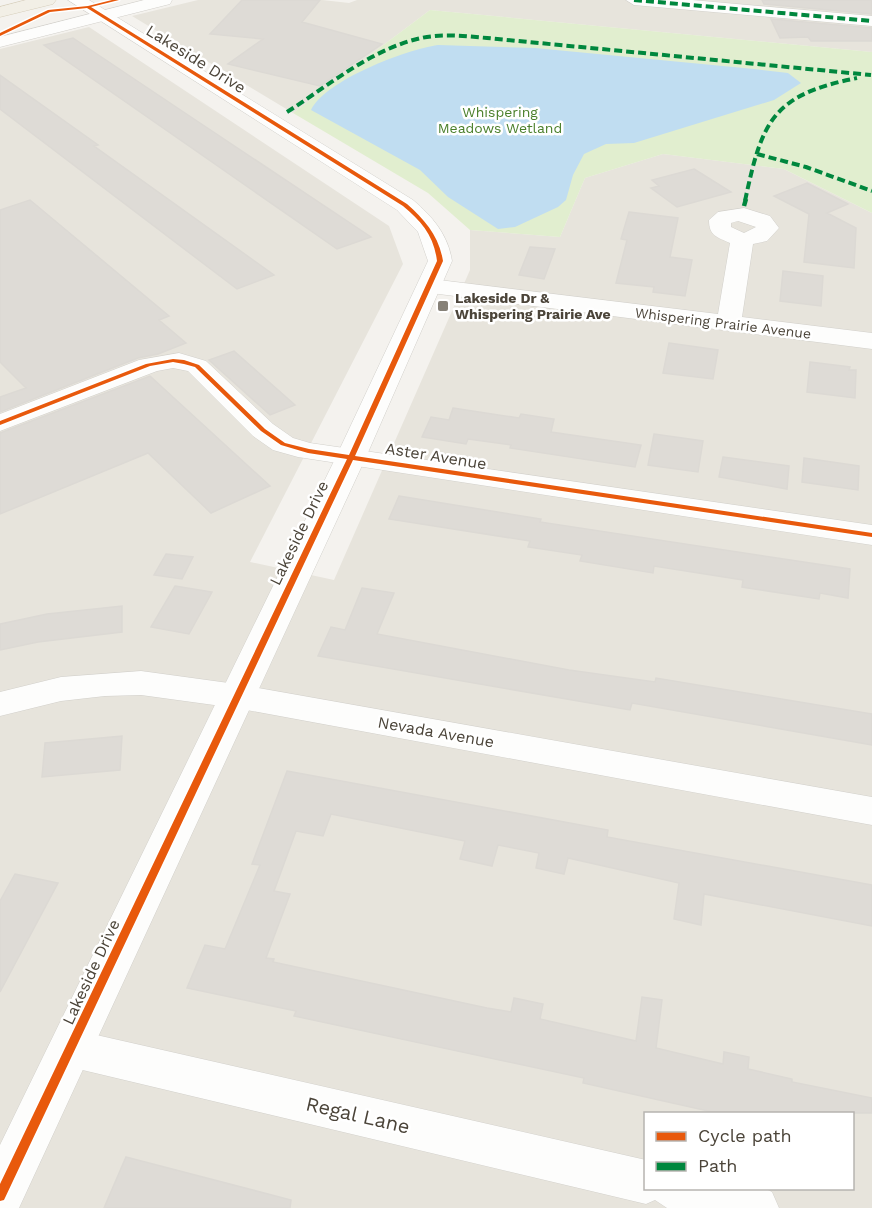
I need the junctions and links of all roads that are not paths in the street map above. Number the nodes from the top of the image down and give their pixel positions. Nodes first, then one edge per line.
1 (47, 0) edge
2 (164, 0) edge
3 (634, 0) edge
4 (89, 8) edge
5 (0, 12) edge
6 (872, 21) edge
7 (0, 42) edge
8 (742, 240) dead end
9 (431, 286) junction
10 (729, 323) junction
11 (872, 341) edge
12 (0, 423) edge
13 (351, 457) junction
14 (872, 535) edge
15 (236, 696) junction
16 (0, 704) edge
17 (872, 811) edge
18 (70, 1048) junction
19 (644, 1182) edge
20 (681, 1190) edge
21 (0, 1196) edge
22 (756, 1208) edge

1 - 5 main road
2 - 4 street
3 - 6 street
4 - 7 street
4 - 9 street, Lakeside Drive
8 - 10 street
9 - 10 street, Whispering Prairie Avenue
9 - 13 street, Lakeside Drive
10 - 11 street, Whispering Prairie Avenue
12 - 13 street, Aster Avenue
13 - 14 street, Aster Avenue
13 - 15 street, Lakeside Drive
15 - 16 street, Nevada Avenue
15 - 17 street, Nevada Avenue
15 - 18 street, Lakeside Drive
18 - 19 street, Regal Lane
18 - 21 street, Lakeside Drive
20 - 22 street

